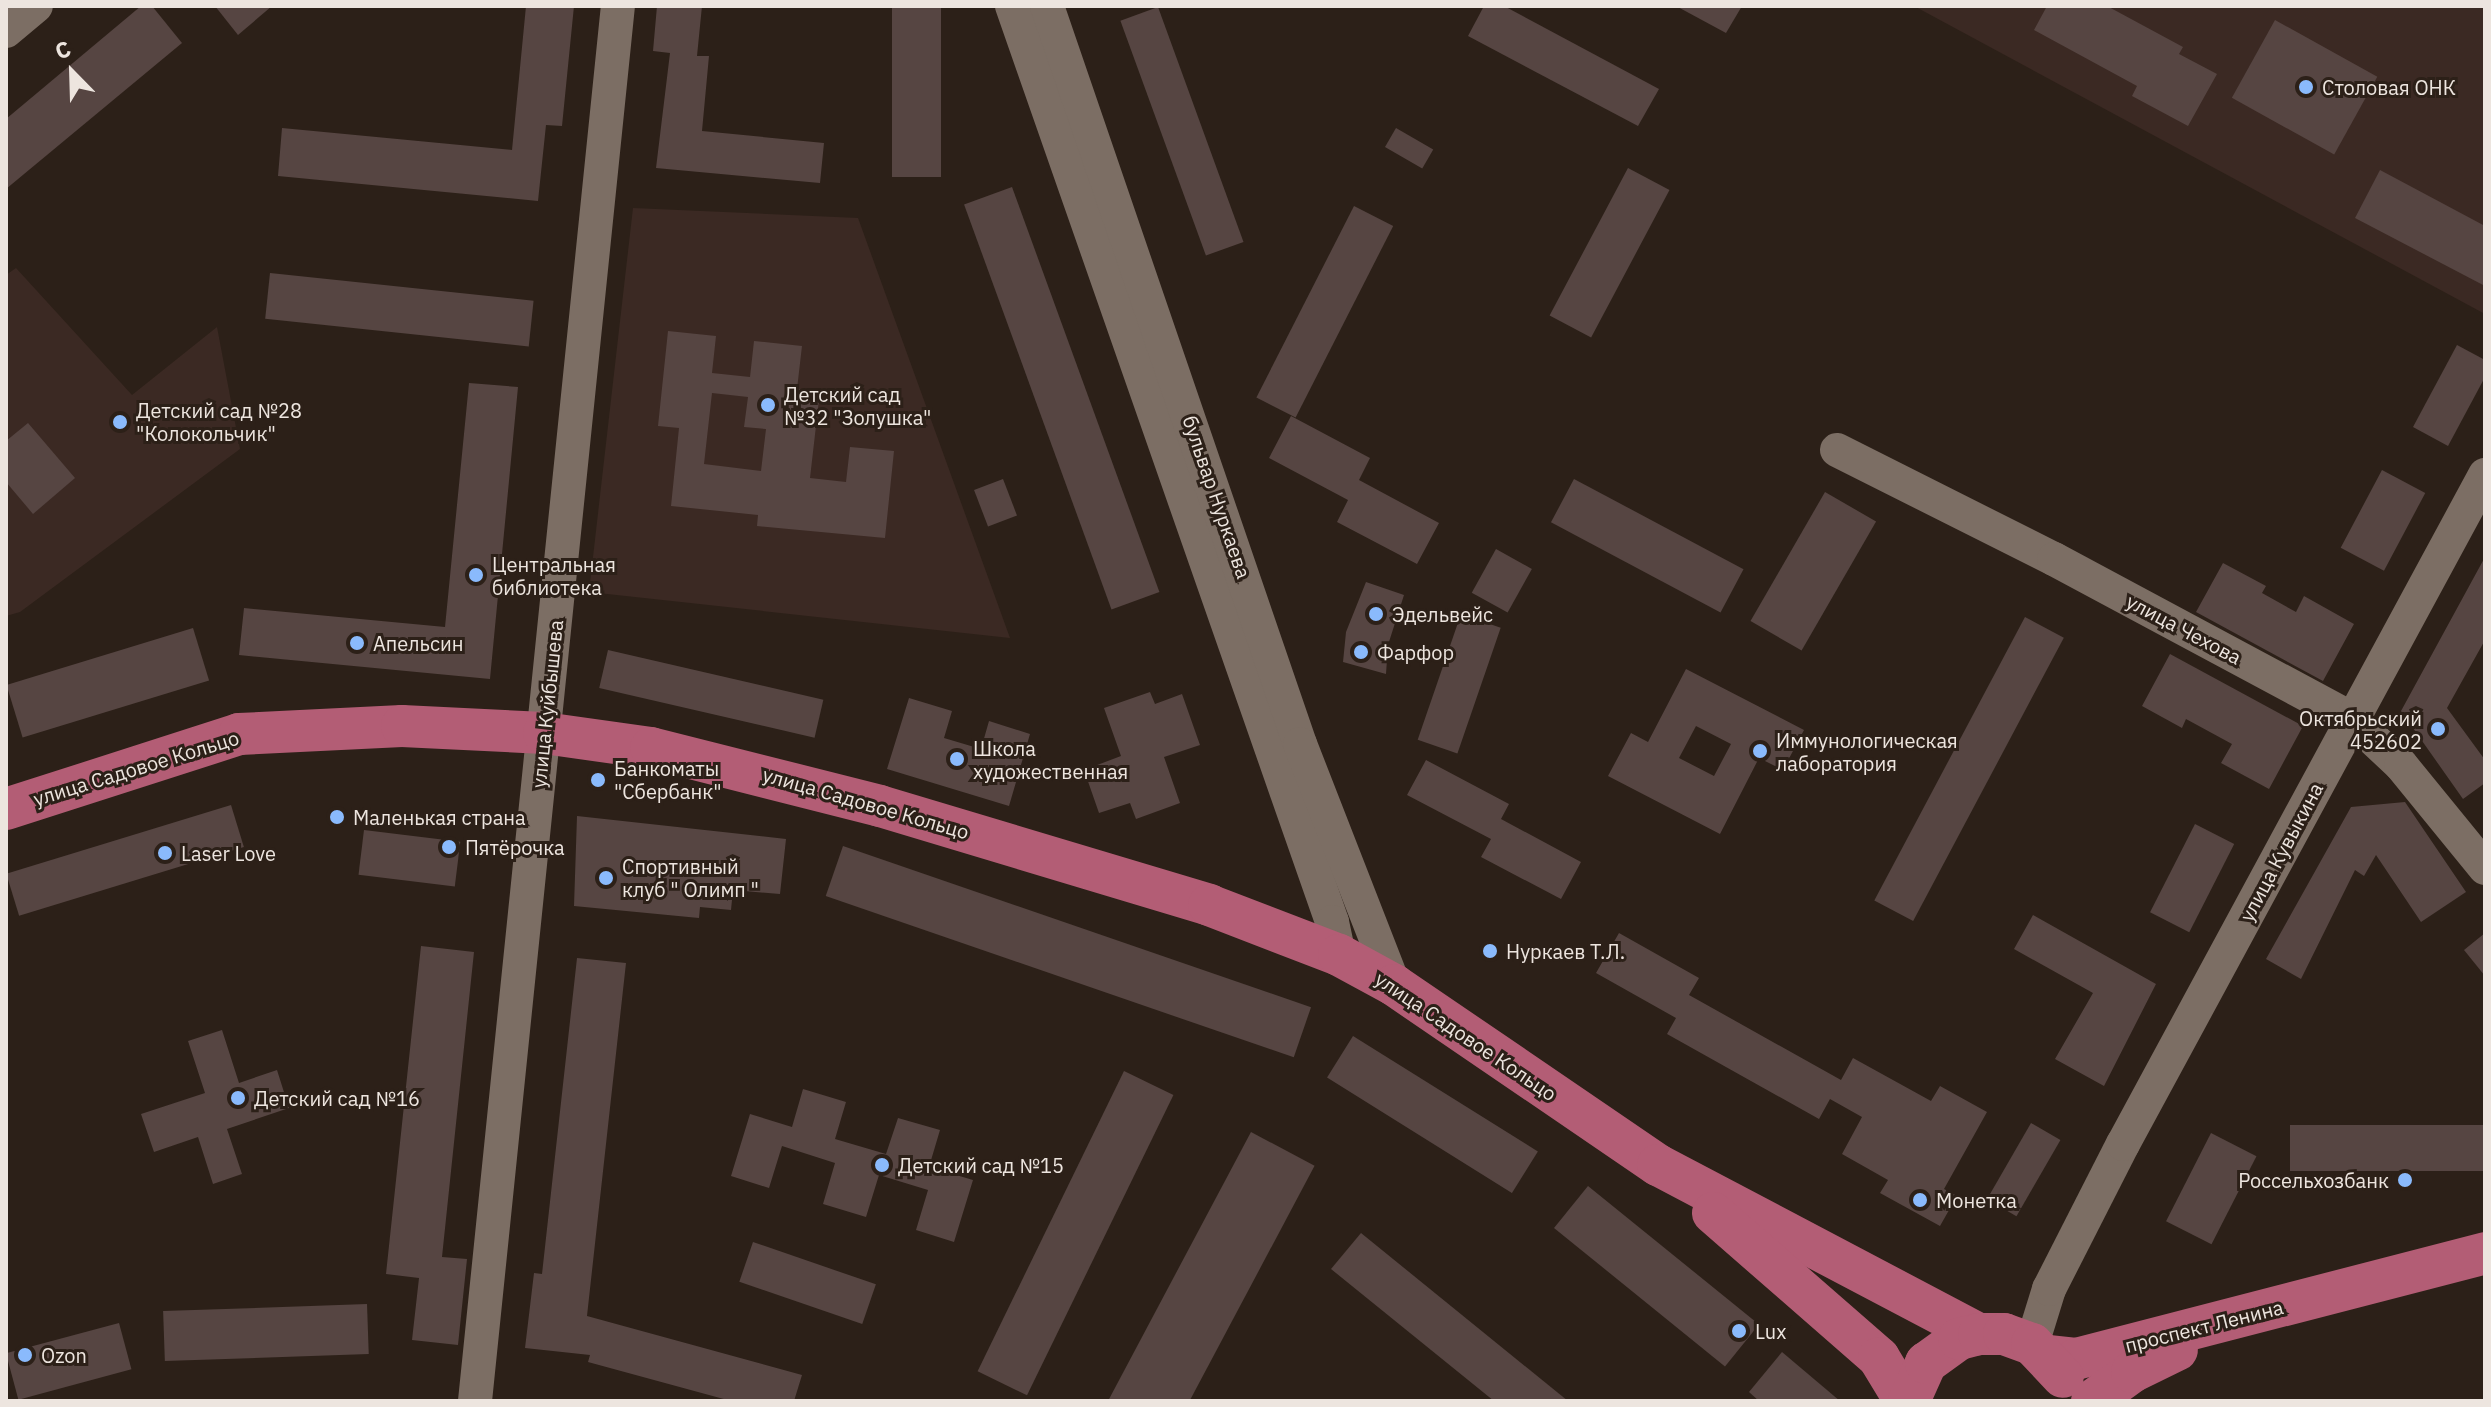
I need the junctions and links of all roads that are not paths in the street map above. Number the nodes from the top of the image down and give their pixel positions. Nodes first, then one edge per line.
1 (36, 6) edge
2 (618, 6) edge
3 (1012, 6) edge
4 (1047, 6) edge
5 (6, 31) edge
6 (1837, 450) dead end
7 (2485, 475) edge
8 (2352, 719) junction
9 (544, 733) junction
10 (6, 809) edge
11 (2485, 868) edge
12 (1339, 955) junction
13 (1394, 985) junction
14 (1658, 1165) junction
15 (2485, 1253) edge
16 (2359, 1287) junction
17 (2016, 1342) junction
18 (475, 1401) edge
19 (1907, 1401) edge
20 (2071, 1401) edge
21 (2092, 1401) edge

1 - 5 street
2 - 9 street, улица Куйбышева
3 - 12 street, бульвар Нуркаева
4 - 13 street, бульвар Нуркаева
6 - 8 street, улица Чехова
7 - 8 street, улица Кувыкина
8 - 11 street, улица Чехова
8 - 17 street, улица Кувыкина
9 - 10 main road, улица Садовое Кольцо
9 - 12 main road, улица Садовое Кольцо
9 - 18 street, улица Куйбышева
12 - 13 main road, улица Садовое Кольцо
13 - 14 main road, улица Садовое Кольцо
14 - 17 main road, улица Садовое Кольцо
14 - 19 main road, улица Садовое Кольцо
15 - 16 main road, проспект Ленина
16 - 17 main road, проспект Ленина
16 - 21 main road, проспект Ленина
17 - 19 main road
17 - 20 main road

